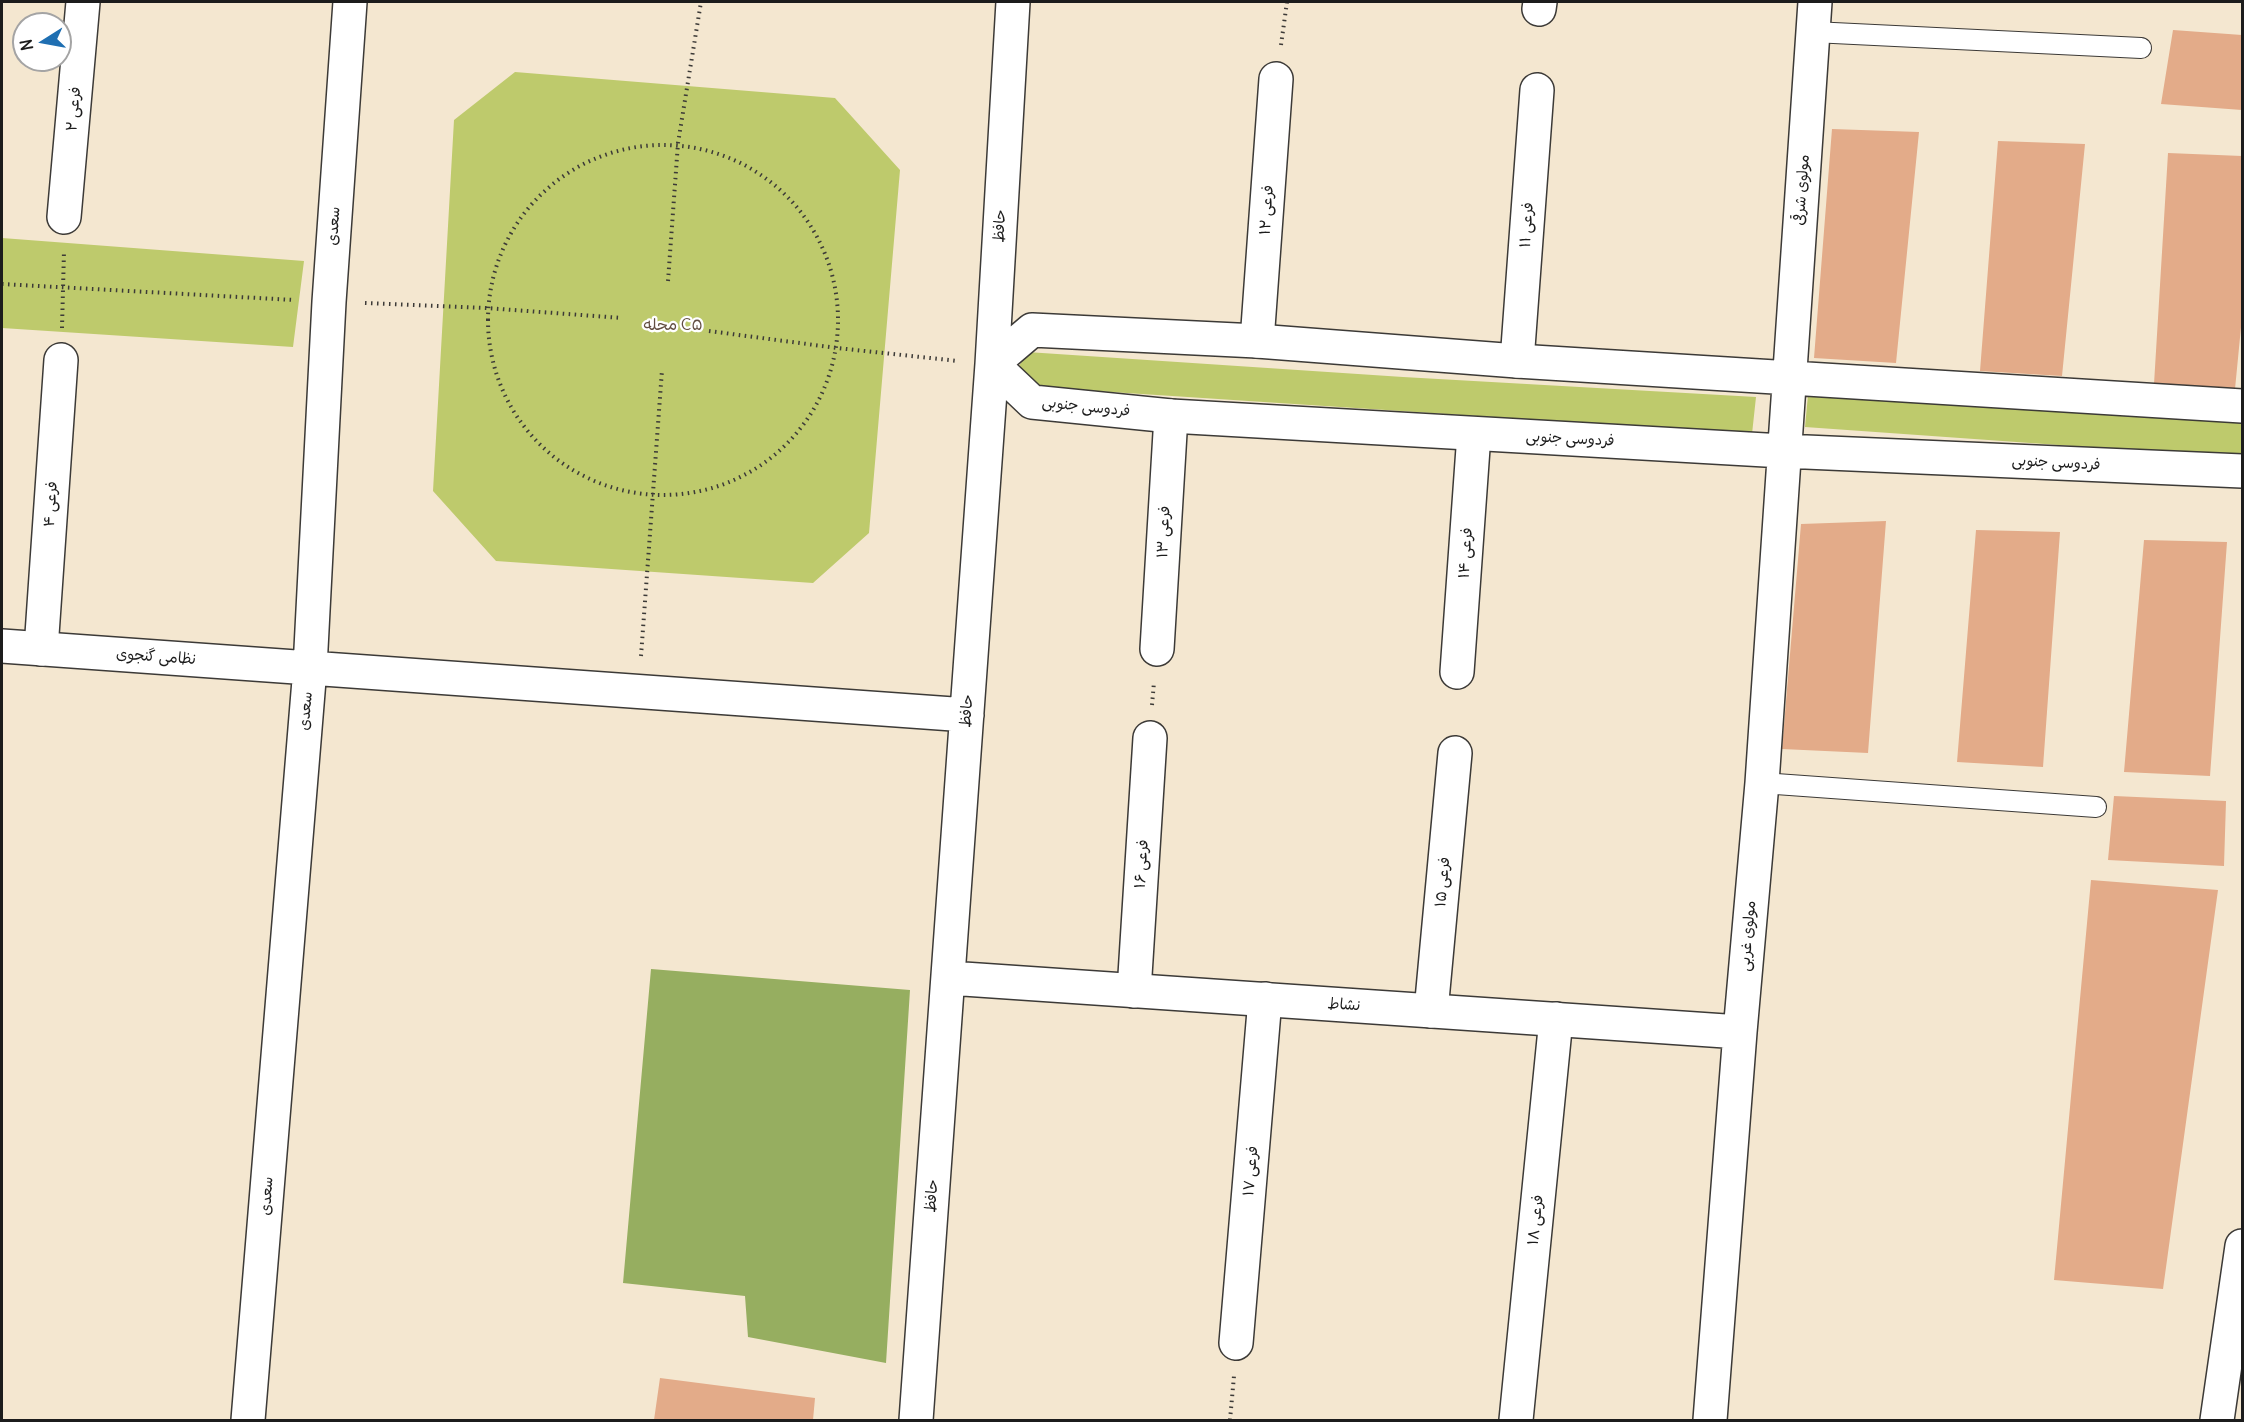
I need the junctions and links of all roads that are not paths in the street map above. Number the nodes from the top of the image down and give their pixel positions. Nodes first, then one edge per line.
1 (83, 2) edge
2 (350, 2) edge
3 (1013, 2) edge
4 (1814, 16) edge
5 (2141, 48) dead end
6 (1276, 80) road end
7 (1538, 90) dead end
8 (64, 217) road end
9 (1257, 341) junction
10 (61, 360) road end
11 (1517, 361) junction
12 (992, 364) junction
13 (1789, 378) junction
14 (2242, 406) edge
15 (1171, 416) junction
16 (1474, 434) junction
17 (1783, 451) junction
18 (2242, 471) edge
19 (2, 646) edge
20 (41, 649) junction
21 (1157, 649) road end
22 (310, 668) junction
23 (1457, 672) dead end
24 (967, 715) junction
25 (1150, 738) road end
26 (1455, 753) dead end
27 (1762, 783) junction
28 (2096, 807) dead end
29 (949, 978) junction
30 (1134, 991) junction
31 (1265, 999) junction
32 (1431, 1011) junction
33 (1556, 1019) junction
34 (1740, 1032) junction
35 (2242, 1246) edge
36 (1236, 1343) road end
37 (248, 1420) edge
38 (916, 1420) edge
39 (1516, 1420) edge
40 (1710, 1420) edge
41 (2217, 1420) edge

1 - 8 street, فرعی ۲
2 - 22 street, سعدی
3 - 12 street, حافظ
4 - 5 lane
4 - 13 street, مولوی شرقی
6 - 9 street, فرعی ۱۲
7 - 11 street, فرعی ۱۱
9 - 11 street
9 - 12 street
10 - 20 street, فرعی ۴
11 - 13 street
12 - 15 street, فردوسی جنوبی
12 - 24 street, حافظ
13 - 14 street
13 - 17 street, مولوی شرقی
15 - 16 street, فردوسی جنوبی
15 - 21 street, فرعی ۱۳
16 - 17 street, فردوسی جنوبی
16 - 23 street, فرعی ۱۴
17 - 18 street, فردوسی جنوبی
17 - 27 street, مولوی غربی
19 - 20 street, نظامی گنجوی
20 - 22 street, نظامی گنجوی
22 - 24 street, نظامی گنجوی
22 - 37 street, سعدی
24 - 29 street, حافظ
25 - 30 street, فرعی ۱۶
26 - 32 street, فرعی ۱۵
27 - 28 lane
27 - 34 street, مولوی غربی
29 - 30 street, نشاط
29 - 38 street, حافظ
30 - 31 street, نشاط
31 - 32 street, نشاط
31 - 36 street, فرعی ۱۷
32 - 33 street, نشاط
33 - 34 street, نشاط
33 - 39 street, فرعی ۱۸
34 - 40 street, مولوی غربی
35 - 41 street

